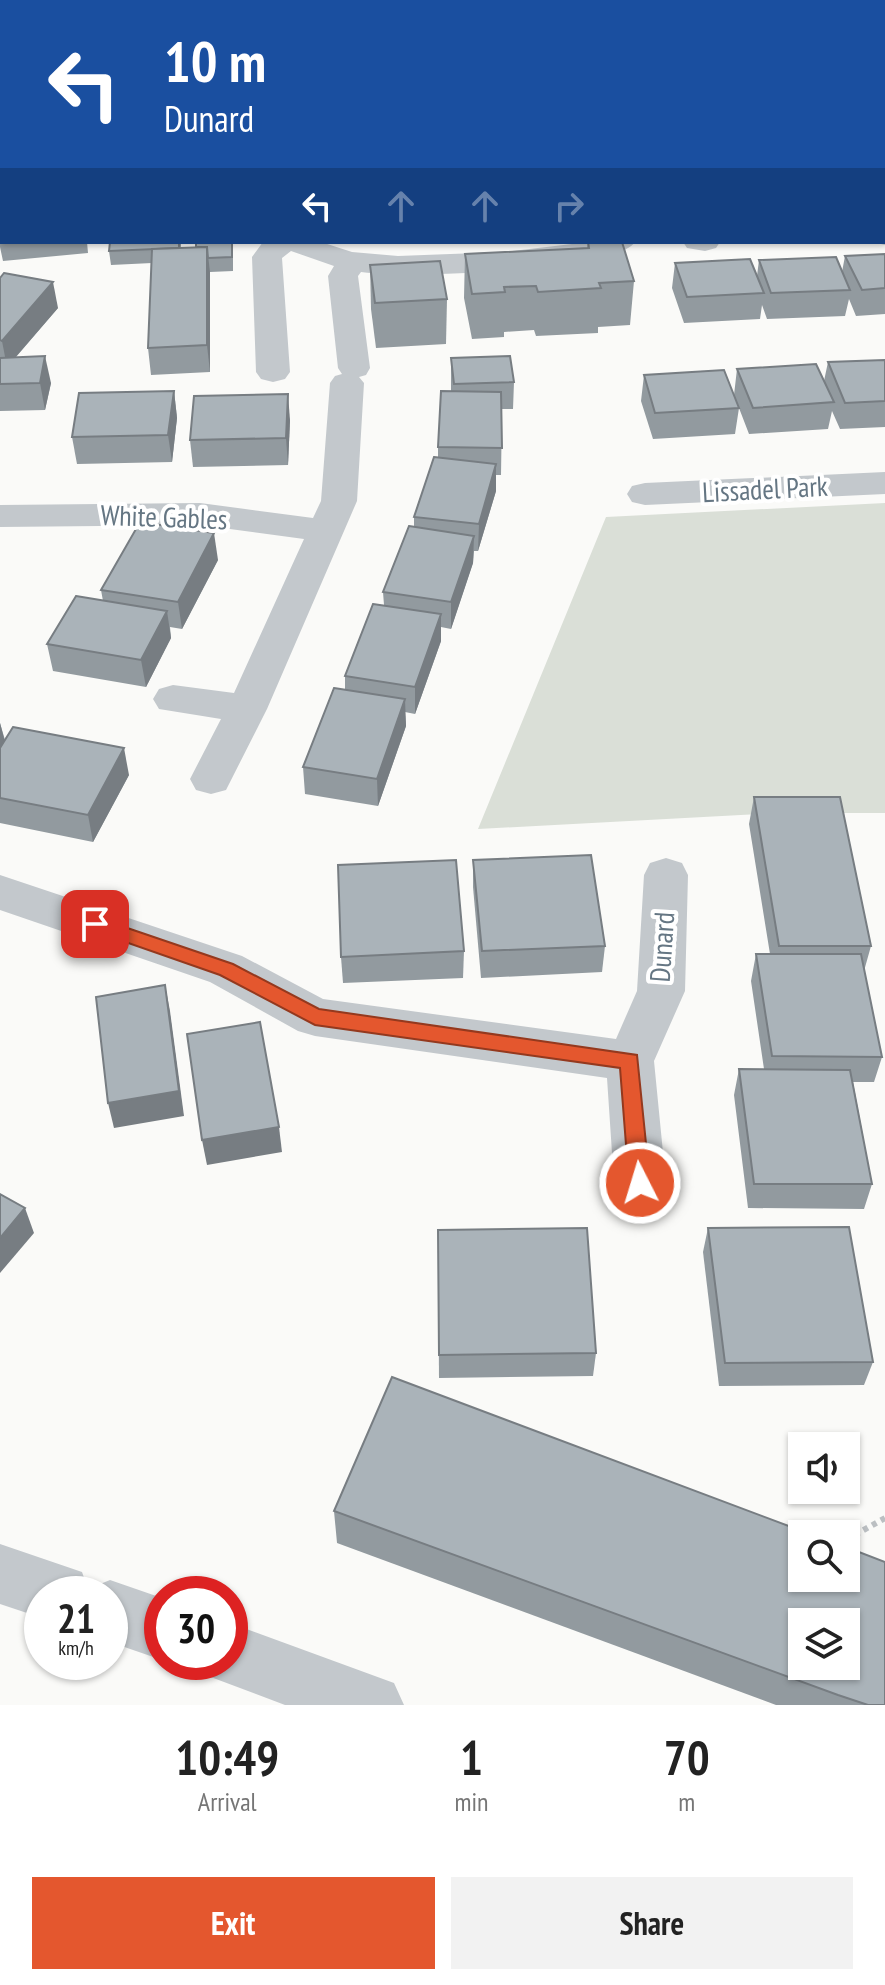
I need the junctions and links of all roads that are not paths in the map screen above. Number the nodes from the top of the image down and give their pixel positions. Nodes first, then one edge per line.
1 (282, 244) edge
2 (300, 244) edge
3 (615, 244) edge
4 (353, 261) junction
5 (273, 372) dead end
6 (885, 483) edge
7 (645, 494) dead end
8 (0, 516) edge
9 (327, 531) junction
10 (173, 699) dead end
11 (247, 709) junction
12 (211, 779) dead end
13 (666, 875) dead end
14 (0, 892) edge
15 (630, 1061) junction
16 (640, 1183) dead end
17 (0, 1574) edge
18 (24, 1582) edge
19 (248, 1660) edge
20 (372, 1705) edge

1 - 5 street
2 - 4 street
3 - 4 street
4 - 9 street
6 - 7 street, Lissadel Park
8 - 9 street, White Gables
9 - 11 street
10 - 11 street
11 - 12 street
13 - 15 street, Dunard
14 - 15 street
15 - 16 street, Dunard
17 - 18 street
19 - 20 street

